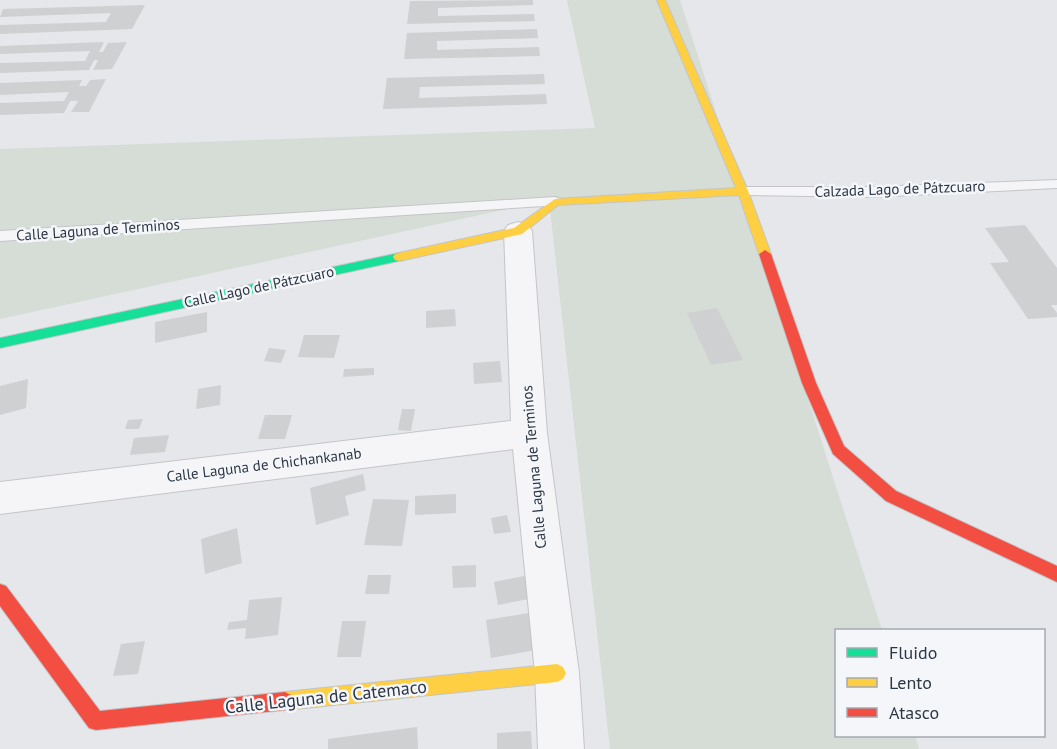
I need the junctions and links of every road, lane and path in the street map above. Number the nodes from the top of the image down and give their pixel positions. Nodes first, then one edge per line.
1 (661, 0) edge
2 (1057, 184) edge
3 (743, 191) junction
4 (555, 202) junction
5 (518, 231) junction
6 (0, 236) edge
7 (0, 343) edge
8 (529, 433) junction
9 (0, 498) edge
10 (1057, 574) edge
11 (0, 592) edge
12 (556, 673) junction
13 (561, 749) edge

1 - 3 street
2 - 3 lane, Calzada Lago de Pátzcuaro
3 - 4 street, Calle Laguna de Terminos
3 - 10 street
4 - 5 street
4 - 6 lane, Calle Laguna de Terminos
5 - 7 street, Calle Lago de Pátzcuaro
5 - 8 street, Calle Laguna de Terminos
8 - 9 street, Calle Laguna de Chichankanab
8 - 12 street, Calle Laguna de Terminos
11 - 12 street, Calle Laguna de Catemaco
12 - 13 street, Calle Laguna de Terminos

